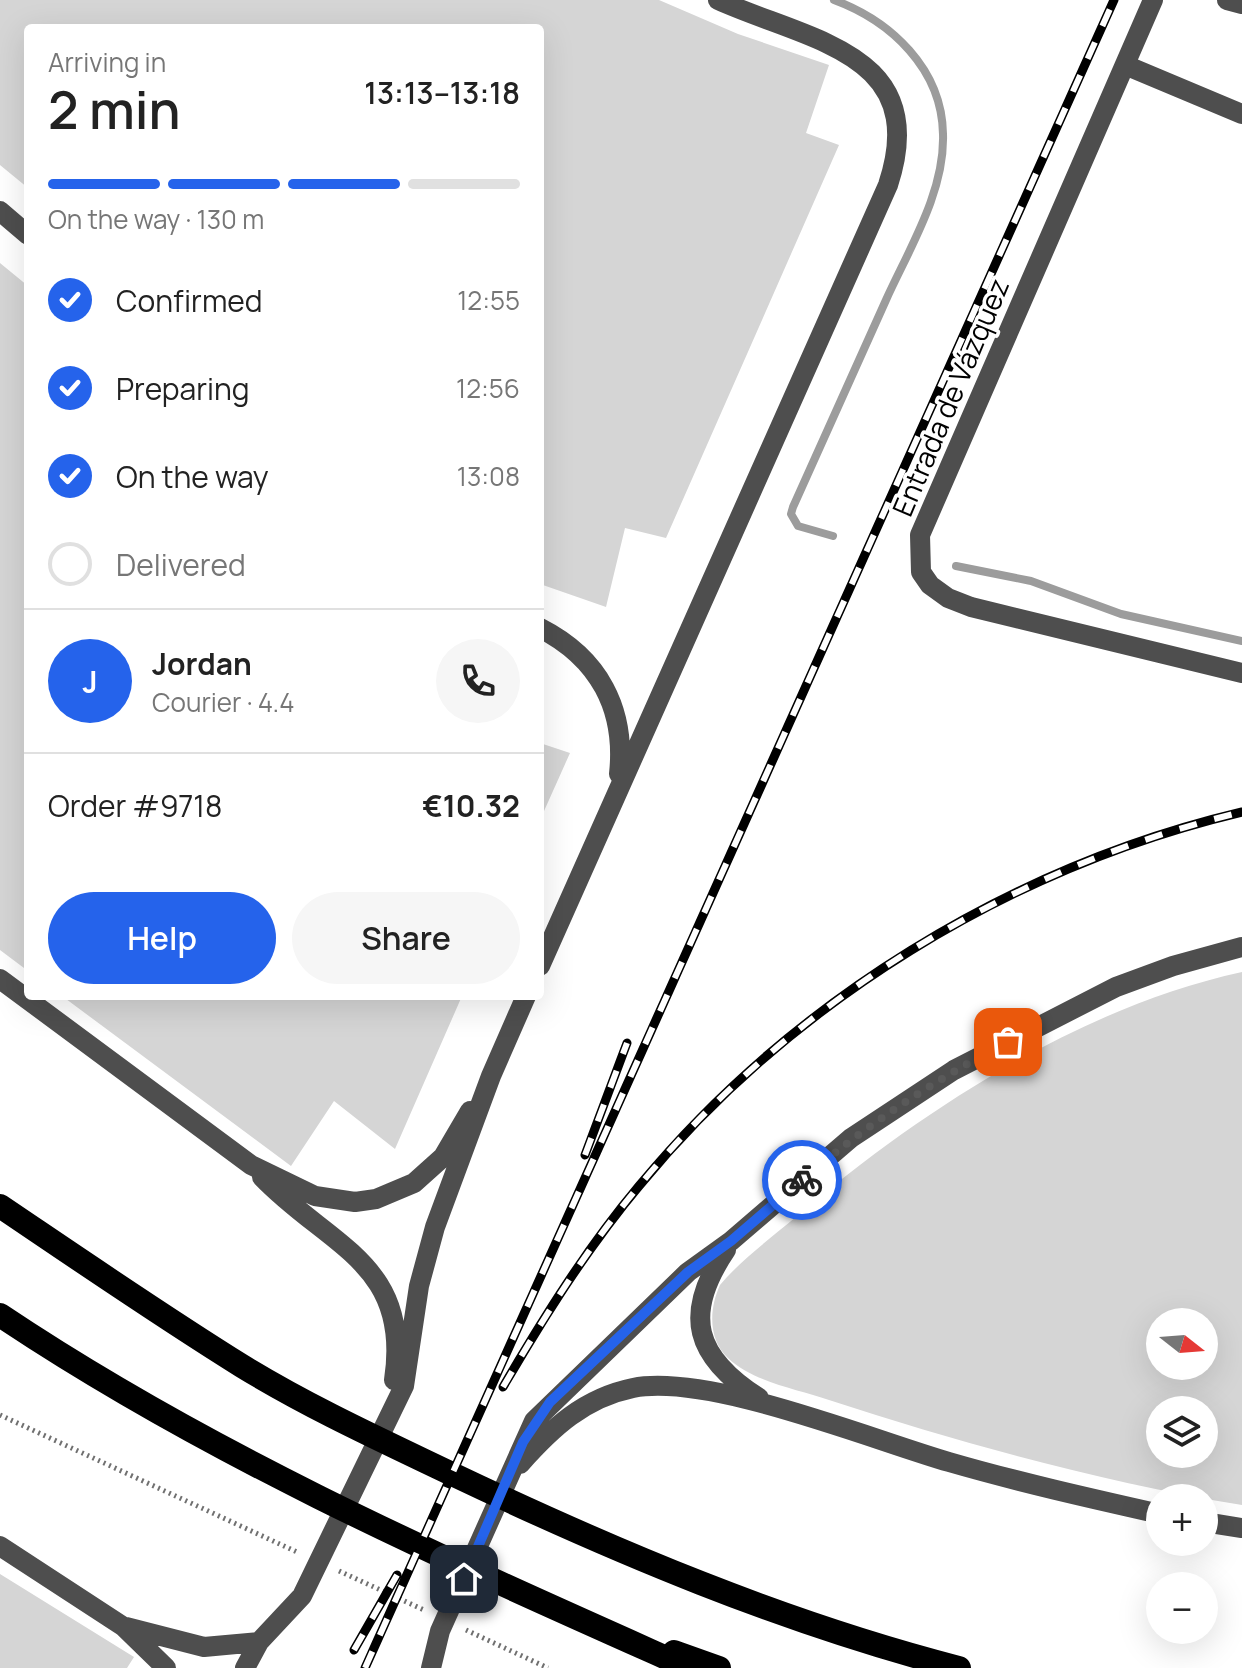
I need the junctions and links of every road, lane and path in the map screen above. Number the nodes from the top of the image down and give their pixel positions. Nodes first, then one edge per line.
1 (718, 0) edge
2 (1153, 0) edge
3 (1227, 0) edge
4 (1242, 4) edge
5 (1125, 65) junction
6 (1242, 114) edge
7 (0, 211) edge
8 (24, 232) edge
9 (544, 631) edge
10 (1242, 673) edge
11 (617, 794) junction
12 (1242, 947) edge
13 (544, 957) edge
14 (0, 979) edge
15 (24, 997) edge
16 (28, 1000) edge
17 (524, 1000) edge
18 (491, 1076) junction
19 (251, 1165) junction
20 (0, 1206) edge
21 (731, 1241) junction
22 (0, 1315) edge
23 (772, 1407) junction
24 (0, 1415) edge
25 (388, 1418) junction
26 (511, 1475) junction
27 (1146, 1511) edge
28 (1218, 1524) edge
29 (1242, 1528) edge
30 (0, 1546) edge
31 (300, 1553) dead end
32 (328, 1566) dead end
33 (427, 1612) dead end
34 (563, 1612) junction
35 (455, 1625) dead end
36 (124, 1627) junction
37 (259, 1642) junction
38 (166, 1668) edge
39 (245, 1668) edge
40 (431, 1668) edge
41 (548, 1668) edge
42 (689, 1668) edge
43 (719, 1668) edge
44 (959, 1668) edge

1 - 11 street
2 - 5 street, Entrada de Vázquez
3 - 4 street
5 - 6 street
5 - 10 street, Entrada de Vázquez
7 - 8 street
9 - 11 street
11 - 13 street
12 - 21 street
14 - 15 street
16 - 19 street
17 - 18 street
18 - 19 street
18 - 25 street
19 - 25 street
20 - 44 highway
21 - 23 street
21 - 26 street
22 - 34 highway
23 - 26 street
23 - 27 street
24 - 31 path
25 - 37 street
26 - 40 street
28 - 29 street
30 - 36 street
32 - 33 path
34 - 42 highway
34 - 43 highway
35 - 41 path
36 - 37 street
36 - 38 street
37 - 39 street

